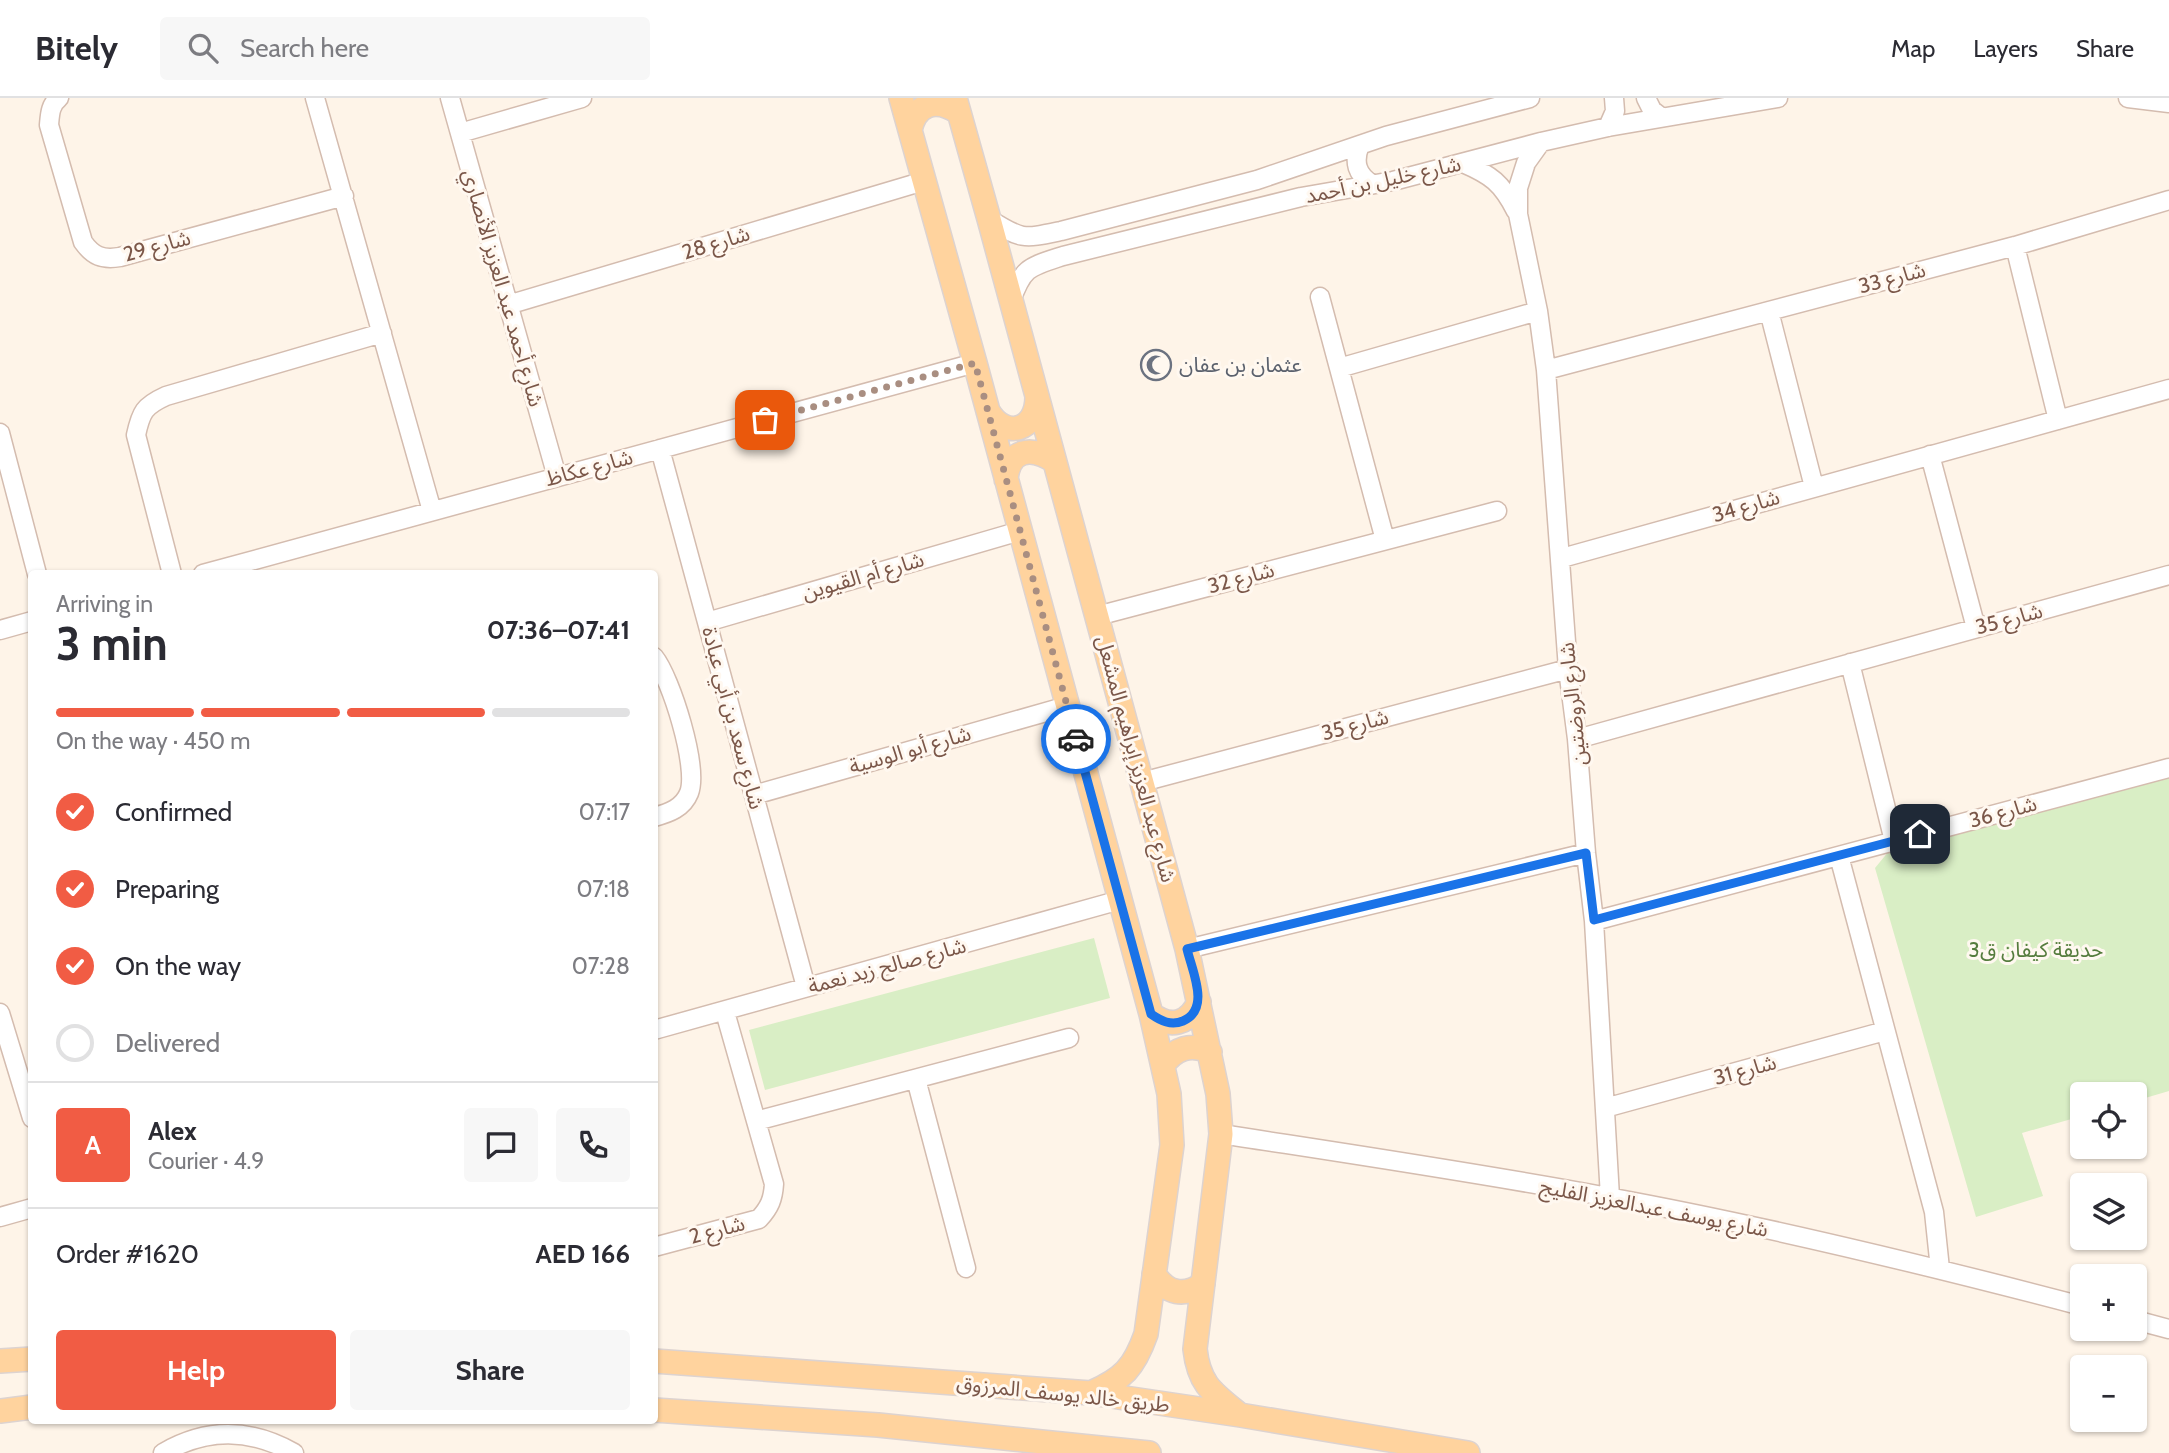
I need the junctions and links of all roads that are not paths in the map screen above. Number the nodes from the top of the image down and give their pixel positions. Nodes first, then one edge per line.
1 (59, 98) edge
2 (315, 98) edge
3 (450, 98) edge
4 (582, 98) edge
5 (901, 98) edge
6 (1530, 98) edge
7 (1614, 98) edge
8 (1646, 98) edge
9 (1778, 98) edge
10 (2128, 98) edge
11 (2169, 103) edge
12 (956, 105) edge
13 (1661, 117) junction
14 (1608, 127) junction
15 (910, 130) junction
16 (460, 133) junction
17 (1541, 142) junction
18 (1360, 145) junction
19 (1463, 163) junction
20 (924, 181) junction
21 (1373, 184) junction
22 (344, 196) junction
23 (2169, 200) edge
24 (1518, 214) junction
25 (989, 219) junction
26 (2015, 246) junction
27 (1320, 297) dead end
28 (1011, 301) junction
29 (508, 305) junction
30 (1538, 311) junction
31 (1769, 311) junction
32 (382, 333) junction
33 (975, 363) junction
34 (1339, 368) junction
35 (1546, 370) junction
36 (2169, 389) edge
37 (1037, 397) junction
38 (988, 411) junction
39 (2058, 420) junction
40 (1, 438) edge
41 (660, 449) junction
42 (1930, 455) junction
43 (1054, 461) junction
44 (556, 477) junction
45 (1006, 480) junction
46 (1814, 487) junction
47 (432, 511) junction
48 (1497, 511) dead end
49 (1020, 531) junction
50 (1385, 540) junction
51 (1562, 558) junction
52 (245, 568) edge
53 (36, 570) edge
54 (171, 570) edge
55 (2169, 575) edge
56 (1097, 616) junction
57 (28, 622) edge
58 (707, 622) junction
59 (1976, 628) junction
60 (0, 630) edge
61 (658, 661) edge
62 (1850, 663) junction
63 (1568, 669) junction
64 (1067, 706) junction
65 (1577, 739) junction
66 (2169, 768) edge
67 (1142, 782) junction
68 (754, 795) junction
69 (658, 816) edge
70 (1894, 841) junction
71 (1586, 853) junction
72 (1839, 856) junction
73 (1120, 900) junction
74 (1594, 920) junction
75 (1187, 949) junction
76 (806, 988) junction
77 (1199, 1002) junction
78 (725, 1012) junction
79 (0, 1013) edge
80 (1151, 1014) junction
81 (658, 1029) edge
82 (1885, 1031) junction
83 (1069, 1038) dead end
84 (1210, 1052) junction
85 (1163, 1065) junction
86 (916, 1079) junction
87 (28, 1105) edge
88 (1605, 1108) junction
89 (756, 1121) junction
90 (1221, 1134) junction
91 (1610, 1197) junction
92 (28, 1209) edge
93 (0, 1217) edge
94 (658, 1246) edge
95 (966, 1268) dead end
96 (1940, 1269) junction
97 (1154, 1274) junction
98 (1203, 1284) junction
99 (2070, 1304) edge
100 (2147, 1323) edge
101 (2169, 1329) edge
102 (658, 1361) edge
103 (658, 1371) edge
104 (791, 1371) junction
105 (1091, 1393) junction
106 (28, 1406) edge
107 (0, 1409) edge
108 (658, 1410) edge
109 (1240, 1415) junction
110 (163, 1453) edge
111 (293, 1453) edge
112 (1149, 1453) edge
113 (1468, 1453) edge

1 - 22 street, شارع 29
2 - 22 street
3 - 16 street, شارع أحمد عبد العزيز الأنصاري
4 - 16 street
5 - 15 main road
6 - 18 street, شارع خليل بن أحمد
7 - 14 street
8 - 13 street
9 - 13 street, شارع خليل بن أحمد
10 - 11 street
12 - 15 main road
12 - 25 main road, شارع عبد العزيز إبراهيم المشعل
13 - 14 street, شارع خليل بن أحمد
14 - 17 street, شارع خليل بن أحمد
15 - 20 main road
16 - 29 street, شارع أحمد عبد العزيز الأنصاري
17 - 19 street, شارع خليل بن أحمد
17 - 24 street, شارع الروضتين
18 - 21 street
18 - 25 street, شارع خليل بن أحمد
19 - 21 street, شارع خليل بن أحمد
19 - 24 street, شارع الروضتين
20 - 29 street, شارع 28
20 - 33 main road
21 - 28 street, شارع خليل بن أحمد
22 - 32 street
23 - 26 street, شارع 33
24 - 30 street, شارع الروضتين
25 - 28 main road, شارع عبد العزيز إبراهيم المشعل
26 - 31 street, شارع 33
26 - 39 street
27 - 34 street
28 - 37 main road, شارع عبد العزيز إبراهيم المشعل
29 - 44 street, شارع أحمد عبد العزيز الأنصاري
30 - 34 street
30 - 35 street, شارع الروضتين
31 - 35 street, شارع 33
31 - 46 street
32 - 47 street
32 - 54 street
33 - 38 main road
33 - 41 street, شارع عكاظ
34 - 50 street
35 - 51 street, شارع الروضتين
36 - 39 street, شارع 34
37 - 38 main road
37 - 43 main road, شارع عبد العزيز إبراهيم المشعل
38 - 45 main road
39 - 42 street, شارع 34
40 - 53 street
41 - 44 street, شارع عكاظ
41 - 58 street, شارع سعد بن أبي عبادة
42 - 46 street, شارع 34
42 - 59 street
43 - 45 main road
43 - 56 main road, شارع عبد العزيز إبراهيم المشعل
44 - 47 street, شارع عكاظ
45 - 49 main road
46 - 51 street, شارع 34
47 - 52 street, شارع عكاظ
48 - 50 street, شارع 32
49 - 58 street, شارع أم القيوين
49 - 64 main road
50 - 56 street, شارع 32
51 - 63 street, شارع الروضتين
55 - 59 street, شارع 35
56 - 67 main road, شارع عبد العزيز إبراهيم المشعل
57 - 60 street
58 - 68 street, شارع سعد بن أبي عبادة
59 - 62 street, شارع 35
61 - 69 street
62 - 65 street, شارع 35
62 - 70 street
63 - 65 street, شارع الروضتين
63 - 67 street, شارع 35
64 - 68 street, شارع أبو الوسية
64 - 73 main road
65 - 71 street, شارع الروضتين
66 - 70 street, شارع 36
67 - 75 main road, شارع عبد العزيز إبراهيم المشعل
68 - 76 street, شارع سعد بن أبي عبادة
70 - 72 street, شارع 36
71 - 74 street, شارع الروضتين
71 - 75 street
72 - 74 street, شارع 36
72 - 82 street
73 - 76 street, شارع صالح زيد نعمة
73 - 80 main road
74 - 88 street, شارع الروضتين
75 - 77 main road, شارع عبد العزيز إبراهيم المشعل
76 - 78 street, شارع صالح زيد نعمة
77 - 80 main road
77 - 84 main road, شارع عبد العزيز إبراهيم المشعل
78 - 81 street, شارع صالح زيد نعمة
78 - 89 street, شارع 2
79 - 87 street
80 - 85 main road
82 - 88 street, شارع 31
82 - 96 street
83 - 86 street
84 - 85 main road
84 - 90 main road, شارع عبد العزيز إبراهيم المشعل
85 - 97 main road
86 - 89 street
86 - 95 street
88 - 91 street, شارع الروضتين
89 - 94 street, شارع 2
90 - 91 street, شارع يوسف عبدالعزيز الفليج
90 - 98 main road, شارع عبد العزيز إبراهيم المشعل
91 - 96 street, شارع يوسف عبدالعزيز الفليج
92 - 93 street
96 - 99 street, شارع يوسف عبدالعزيز الفليج
97 - 98 main road
97 - 105 main road
98 - 109 main road, شارع عبد العزيز إبراهيم المشعل
100 - 101 street
102 - 104 main road, طريق خالد يوسف المرزوق
103 - 104 main road
104 - 105 main road, طريق خالد يوسف المرزوق
105 - 109 main road, طريق خالد يوسف المرزوق
106 - 107 main road
108 - 112 main road
109 - 113 main road, طريق خالد يوسف المرزوق
110 - 111 street

